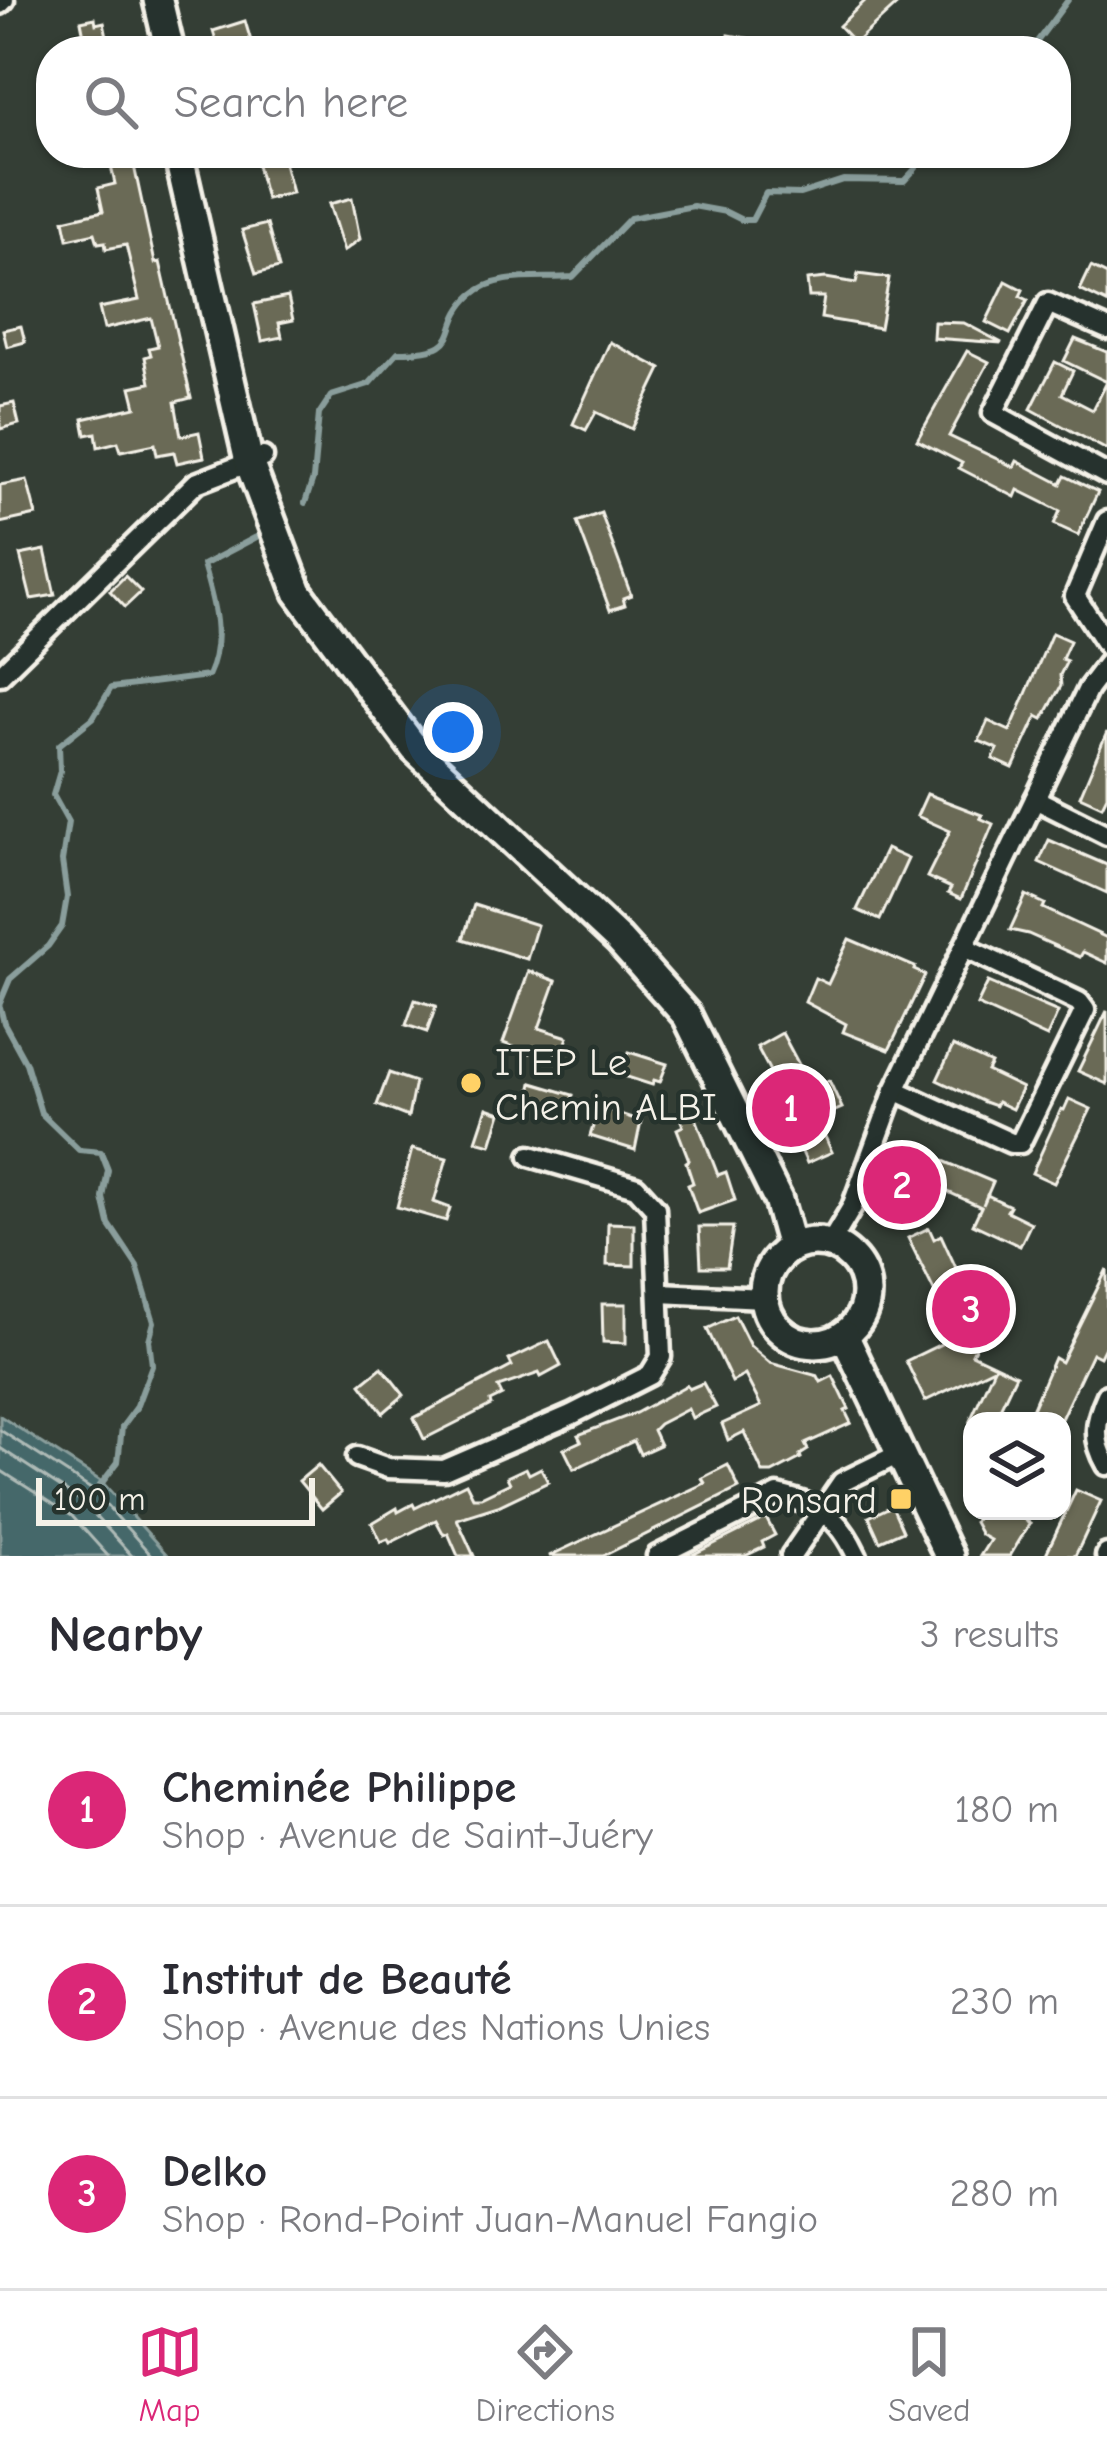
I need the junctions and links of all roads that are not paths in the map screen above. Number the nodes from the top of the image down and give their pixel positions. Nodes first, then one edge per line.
1 (143, 0) edge
2 (158, 0) edge
3 (151, 36) edge
4 (166, 36) edge
5 (182, 168) edge
6 (196, 168) edge
7 (1107, 329) edge
8 (256, 459) junction
9 (1107, 476) edge
10 (1107, 521) edge
11 (1107, 645) edge
12 (1107, 664) edge
13 (0, 675) edge
14 (1035, 799) junction
15 (1107, 835) edge
16 (964, 947) junction
17 (896, 1090) junction
18 (530, 1156) dead end
19 (830, 1244) junction
20 (791, 1247) junction
21 (660, 1293) junction
22 (764, 1298) junction
23 (844, 1335) junction
24 (1107, 1395) edge
25 (899, 1454) junction
26 (358, 1456) dead end
27 (1107, 1465) edge
28 (822, 1513) junction
29 (658, 1556) edge
30 (791, 1556) edge
31 (857, 1556) edge
32 (950, 1556) edge

1 - 3 main road
2 - 4 main road
5 - 8 main road
6 - 8 main road
7 - 9 street
8 - 13 street
8 - 20 main road
10 - 11 street
12 - 14 street
14 - 15 street
14 - 16 street
16 - 17 street
16 - 17 street
17 - 19 street
18 - 21 street
19 - 20 main road
19 - 23 main road
20 - 22 main road
21 - 22 street
21 - 26 street
22 - 23 main road
23 - 25 main road
24 - 27 street
25 - 28 street
25 - 32 main road
28 - 29 street
28 - 30 street
28 - 31 street

